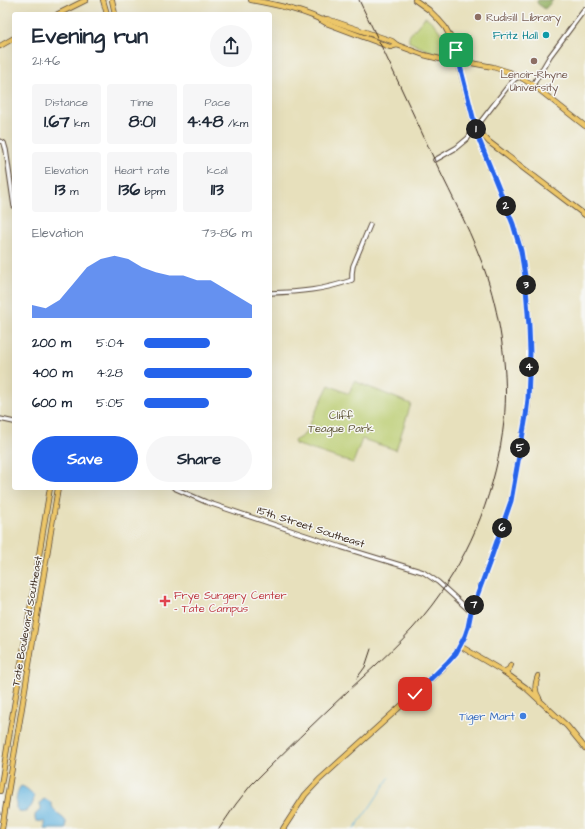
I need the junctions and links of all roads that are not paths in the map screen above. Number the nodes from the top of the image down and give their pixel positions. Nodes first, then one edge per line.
1 (86, 0) edge
2 (104, 0) edge
3 (112, 0) edge
4 (251, 0) edge
5 (415, 0) edge
6 (585, 9) edge
7 (62, 12) edge
8 (107, 12) edge
9 (115, 12) edge
10 (321, 20) junction
11 (12, 39) edge
12 (398, 45) junction
13 (0, 46) edge
14 (459, 61) junction
15 (520, 77) junction
16 (533, 85) junction
17 (585, 126) edge
18 (476, 128) junction
19 (2, 142) edge
20 (435, 160) dead end
21 (12, 192) edge
22 (585, 215) edge
23 (370, 225) dead end
24 (272, 293) edge
25 (0, 419) edge
26 (12, 422) edge
27 (50, 490) edge
28 (58, 490) edge
29 (179, 490) edge
30 (471, 612) junction
31 (460, 646) junction
32 (511, 665) dead end
33 (504, 672) junction
34 (538, 676) dead end
35 (540, 701) junction
36 (585, 748) edge
37 (0, 791) edge
38 (2, 829) edge
39 (283, 829) edge

1 - 7 main road
2 - 8 main road
3 - 9 main road
4 - 10 main road
5 - 14 main road
6 - 16 street
10 - 12 main road
10 - 12 main road
11 - 13 main road
12 - 14 main road
14 - 15 main road
14 - 18 main road
15 - 16 main road
15 - 18 street
16 - 17 main road
18 - 20 street
18 - 22 main road
18 - 30 main road
19 - 21 street
23 - 24 street
25 - 26 street
27 - 37 main road, Tate Boulevard Southeast
28 - 38 main road, Tate Boulevard Southeast
29 - 30 street, 15th Street Southeast
30 - 31 main road
31 - 33 main road
31 - 39 main road
32 - 33 main road
33 - 35 main road
34 - 35 main road
35 - 36 main road

